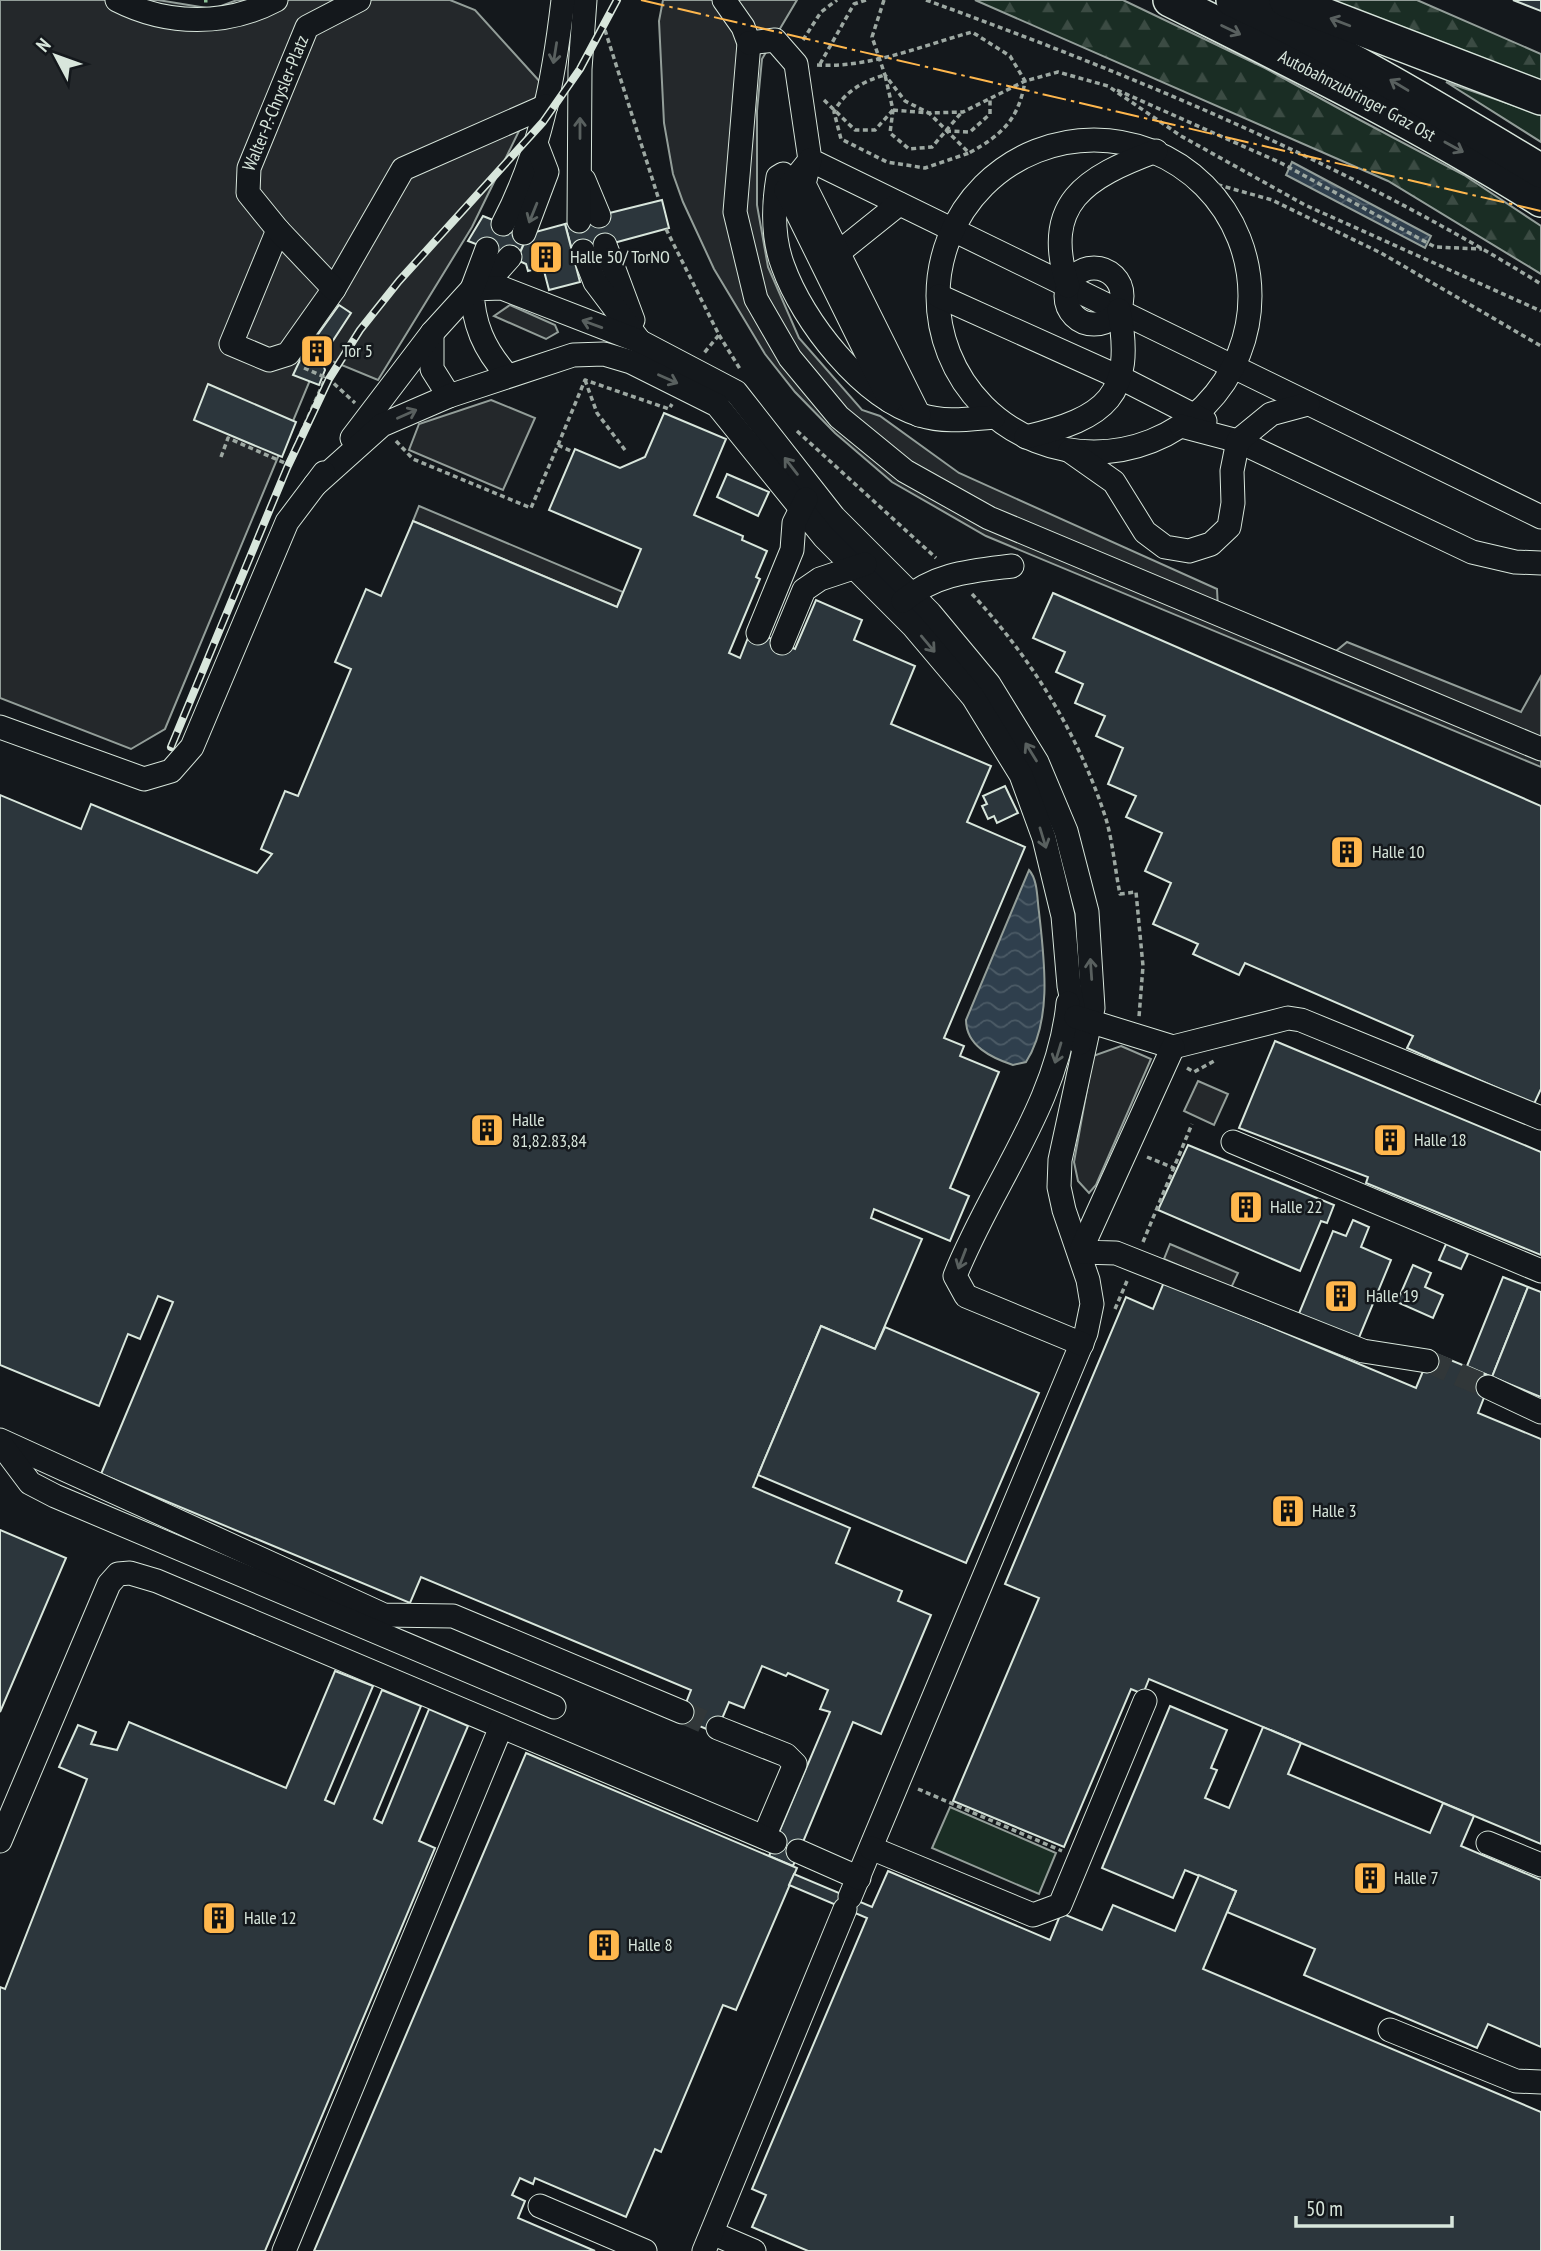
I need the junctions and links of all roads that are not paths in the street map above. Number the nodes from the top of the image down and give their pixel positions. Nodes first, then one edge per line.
1 (117, 0) edge
2 (276, 0) edge
3 (359, 0) edge
4 (563, 0) edge
5 (585, 0) edge
6 (724, 0) edge
7 (1170, 0) edge
8 (1233, 0) edge
9 (1286, 0) edge
10 (749, 43) junction
11 (1541, 98) edge
12 (546, 106) junction
13 (1156, 151) junction
14 (810, 160) junction
15 (1541, 171) edge
16 (1541, 200) edge
17 (899, 204) junction
18 (589, 218) dead end
19 (513, 228) dead end
20 (278, 230) junction
21 (952, 230) junction
22 (594, 248) dead end
23 (487, 249) dead end
24 (510, 257) dead end
25 (830, 259) junction
26 (1068, 286) junction
27 (334, 289) junction
28 (472, 289) junction
29 (939, 296) junction
30 (1119, 310) junction
31 (432, 332) junction
32 (636, 352) junction
33 (1234, 367) junction
34 (507, 375) junction
35 (1121, 378) junction
36 (449, 396) junction
37 (890, 401) junction
38 (1308, 404) junction
39 (919, 415) junction
40 (994, 416) junction
41 (1188, 420) junction
42 (375, 421) junction
43 (1026, 437) junction
44 (1238, 441) junction
45 (1070, 451) junction
46 (806, 499) junction
47 (1541, 517) edge
48 (829, 527) junction
49 (877, 559) junction
50 (1541, 563) edge
51 (1012, 566) dead end
52 (855, 568) junction
53 (804, 590) junction
54 (904, 600) junction
55 (758, 633) dead end
56 (782, 643) dead end
57 (0, 727) edge
58 (1541, 750) edge
59 (1069, 986) junction
60 (1083, 1019) junction
61 (1173, 1047) junction
62 (1541, 1118) edge
63 (1233, 1142) dead end
64 (1080, 1252) junction
65 (1541, 1270) edge
66 (1082, 1344) junction
67 (1427, 1361) tunnel mouth
68 (1488, 1387) tunnel mouth
69 (1541, 1412) edge
70 (0, 1442) edge
71 (1144, 1701) dead end
72 (554, 1707) dead end
73 (682, 1712) tunnel mouth
74 (501, 1727) junction
75 (718, 1728) tunnel mouth
76 (0, 1841) edge
77 (1488, 1843) dead end
78 (871, 1848) junction
79 (799, 1852) dead end
80 (1541, 1866) edge
81 (851, 1895) junction
82 (1390, 2030) dead end
83 (1541, 2082) edge
84 (540, 2206) dead end
85 (708, 2242) edge
86 (284, 2251) edge
87 (645, 2251) edge
88 (754, 2251) edge

1 - 2 street
3 - 20 street, Walter-P.-Chrysler-Platz
4 -> 12 street
18 -> 5 street
6 - 10 street
7 -> 16 highway, Autobahnzubringer Graz Ost
15 -> 8 highway, Autobahnzubringer Graz Ost
11 -> 9 highway
10 - 14 street
10 - 58 street
12 -> 19 street
12 - 27 street
13 - 21 street
13 - 26 street
13 - 33 street
14 - 17 street
14 - 25 street
14 - 37 street
17 - 21 street
17 - 25 street
20 - 27 street, Walter-P.-Chrysler-Platz
20 - 27 street
21 - 26 street
21 - 29 street
22 - 32 street
23 - 28 street
24 - 28 street
25 - 37 street
25 - 39 street
26 - 30 street
26 - 30 street
28 - 31 street
32 -> 28 street
28 - 34 street
29 - 35 street
29 - 40 street
30 - 33 street
30 - 35 street
31 - 36 street
31 - 42 street
32 - 34 street
32 - 46 street
33 - 38 street
33 - 41 street
34 - 36 street
35 - 41 street
35 - 43 street
42 -> 36 street
37 - 39 street
38 - 44 street
38 - 47 street
39 - 40 street
40 - 43 street
41 - 44 street
41 - 45 street
42 - 57 street
43 - 45 street
44 - 45 street
44 - 50 street
46 - 48 street
46 - 55 street
48 - 49 street
48 - 52 street
48 - 53 street
49 - 52 street
49 - 54 street
51 - 54 street
52 - 53 street
52 - 54 street
53 - 56 street
54 -> 59 street
60 -> 54 street
59 - 60 street
59 -> 66 street
60 - 61 street
60 - 64 street
61 - 62 street
61 - 64 street
63 - 65 street
64 - 66 street
64 - 67 street
66 - 78 street
68 - 69 street
70 - 72 street
70 - 73 street
71 - 78 street
74 - 75 street
74 - 76 street
74 - 86 street
77 - 80 street
78 - 81 street
79 - 81 street
81 - 85 street
82 - 83 street
84 - 87 street
85 - 88 street

